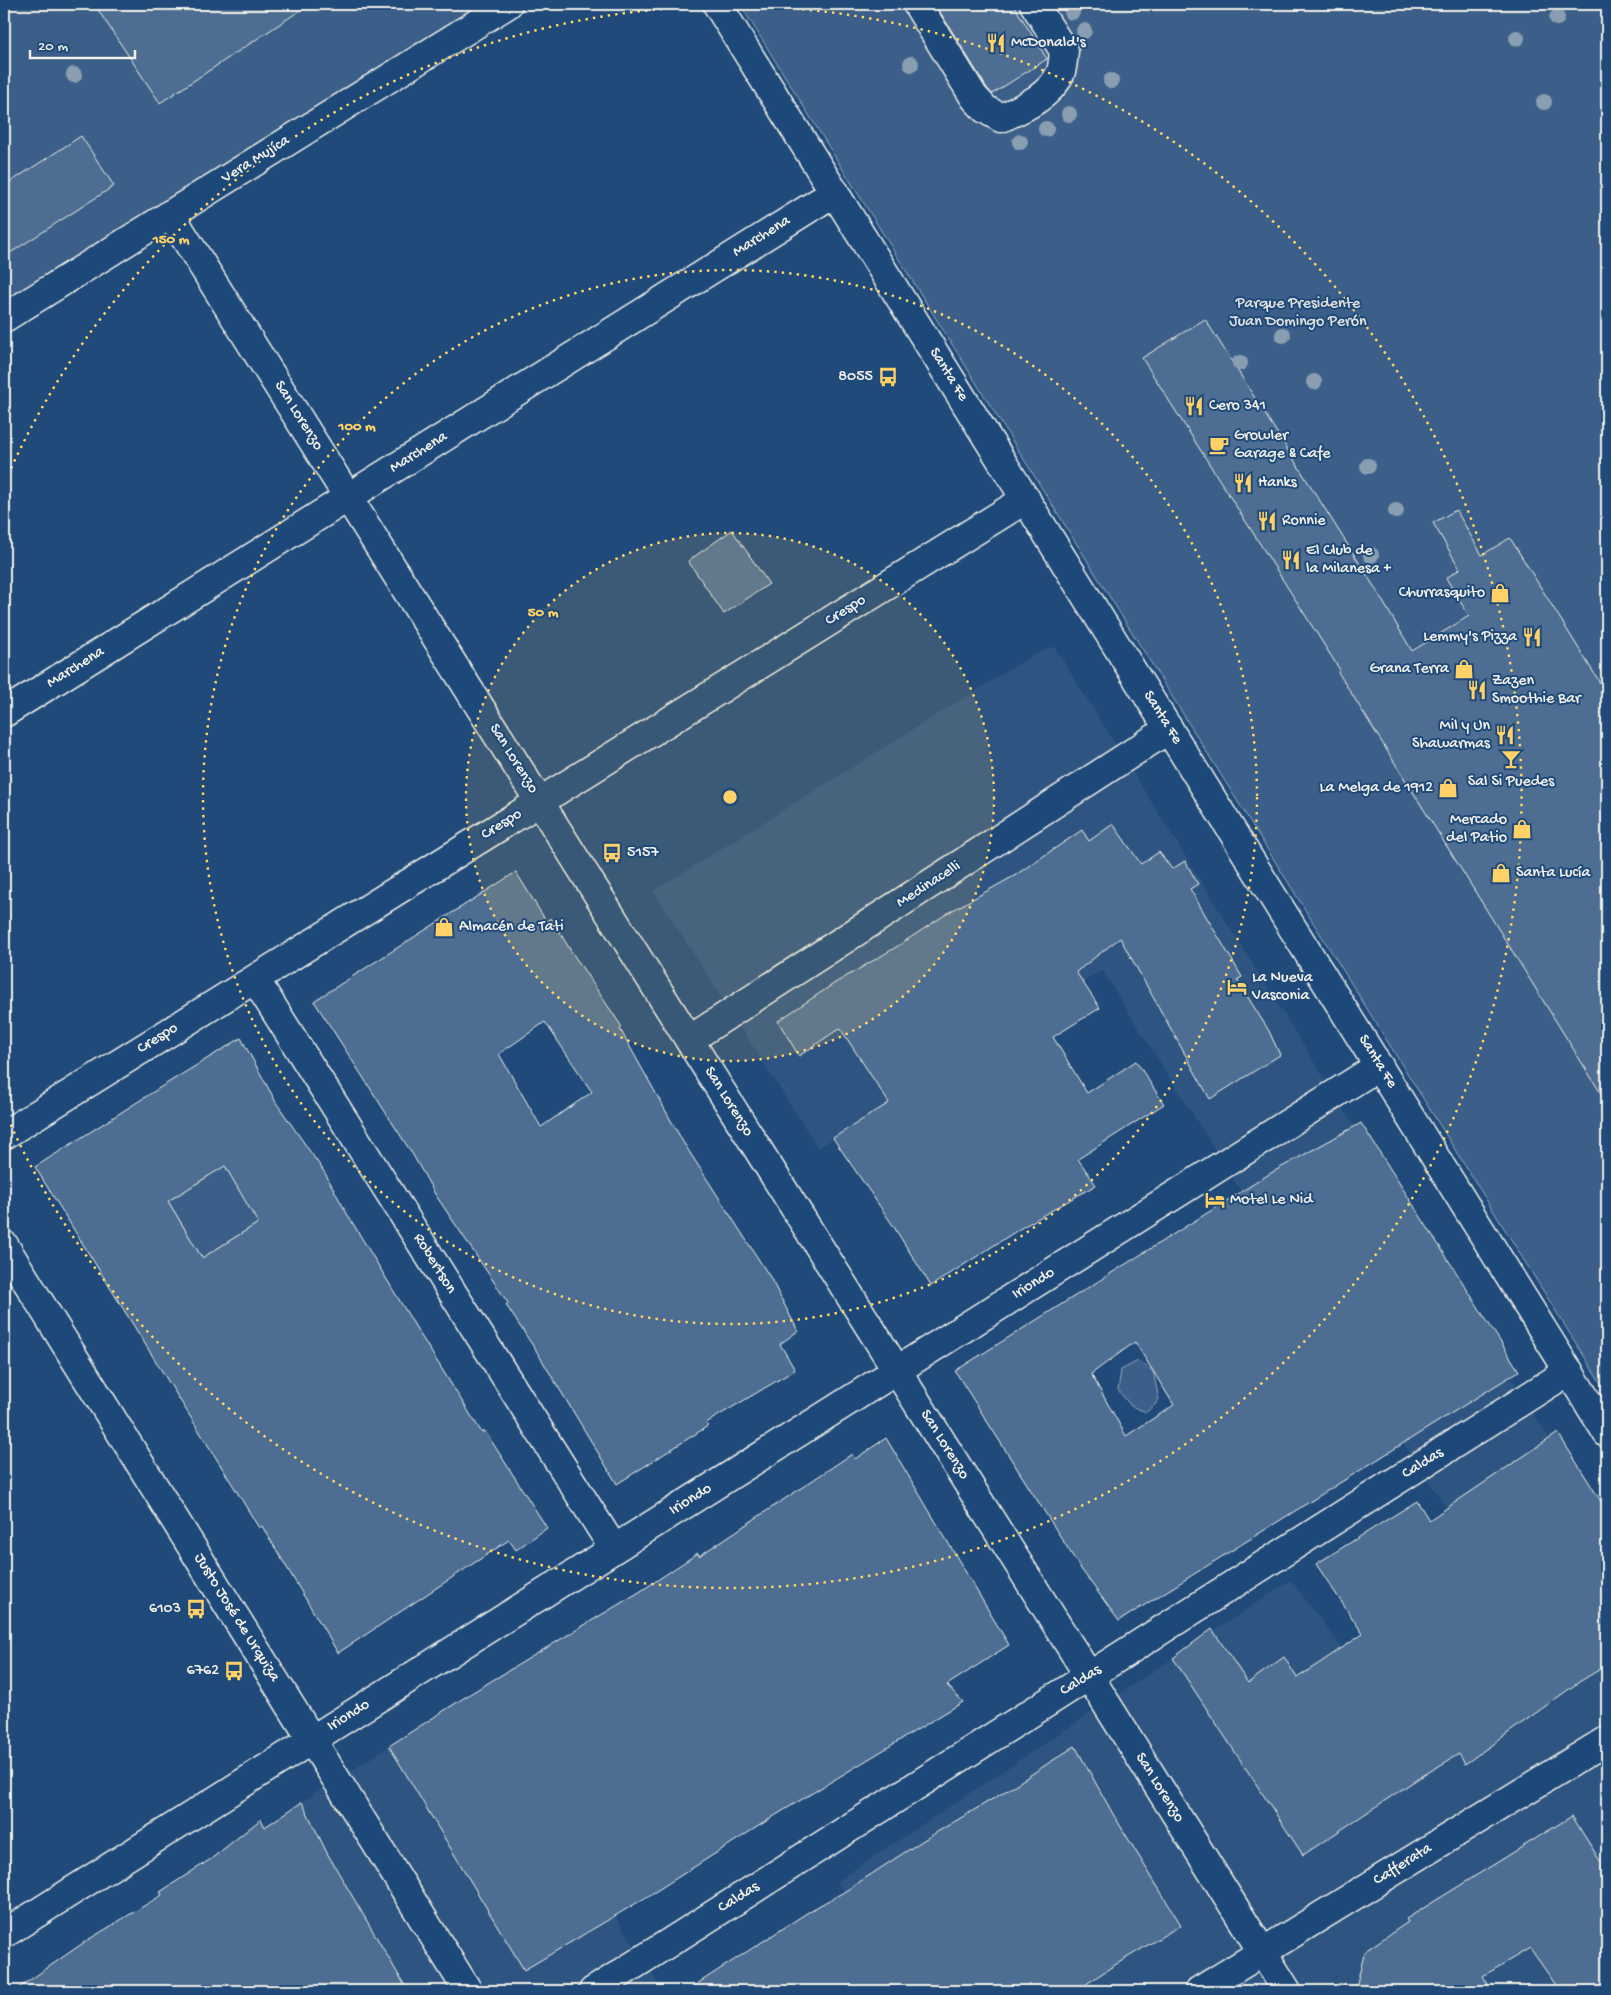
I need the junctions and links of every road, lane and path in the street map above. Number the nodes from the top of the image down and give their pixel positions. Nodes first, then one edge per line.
1 (508, 4) edge
2 (718, 4) edge
3 (917, 4) edge
4 (1034, 4) edge
5 (835, 192) junction
6 (170, 214) junction
7 (4, 318) edge
8 (348, 497) junction
9 (1026, 499) junction
10 (4, 713) edge
11 (1169, 729) junction
12 (540, 802) junction
13 (254, 979) junction
14 (689, 1040) junction
15 (1379, 1066) junction
16 (4, 1135) edge
17 (4, 1245) edge
18 (897, 1371) junction
19 (1569, 1372) junction
20 (1607, 1433) edge
21 (614, 1549) junction
22 (1089, 1676) junction
23 (311, 1740) junction
24 (1607, 1740) edge
25 (4, 1934) edge
26 (1262, 1952) junction
27 (468, 1991) edge
28 (593, 1991) edge
29 (1199, 1991) edge
30 (1286, 1991) edge

1 - 6 street, Vera Mujíca
2 - 5 street, Santa Fe
3 - 4 street
5 - 8 street, Marchena
5 - 9 street, Santa Fe
6 - 7 street, Vera Mujíca
6 - 8 street, San Lorenzo
8 - 10 street, Marchena
8 - 12 street, San Lorenzo
9 - 11 street, Santa Fe
9 - 12 street, Crespo
11 - 14 street, Medinacelli
11 - 15 street, Santa Fe
12 - 13 street, Crespo
12 - 14 street, San Lorenzo
13 - 16 street, Crespo
13 - 21 street, Robertson
14 - 18 street, San Lorenzo
15 - 18 street, Iriondo
15 - 19 street, Santa Fe
17 - 23 street, Justo José de Urquiza
18 - 21 street, Iriondo
18 - 22 street, San Lorenzo
19 - 20 street, Santa Fe
19 - 22 street, Caldas
21 - 23 street, Iriondo
22 - 26 street, San Lorenzo
22 - 28 street, Caldas
23 - 25 street, Iriondo
23 - 27 street, Justo José de Urquiza
24 - 26 street, Cafferata
26 - 29 street, Cafferata
26 - 30 street, San Lorenzo

